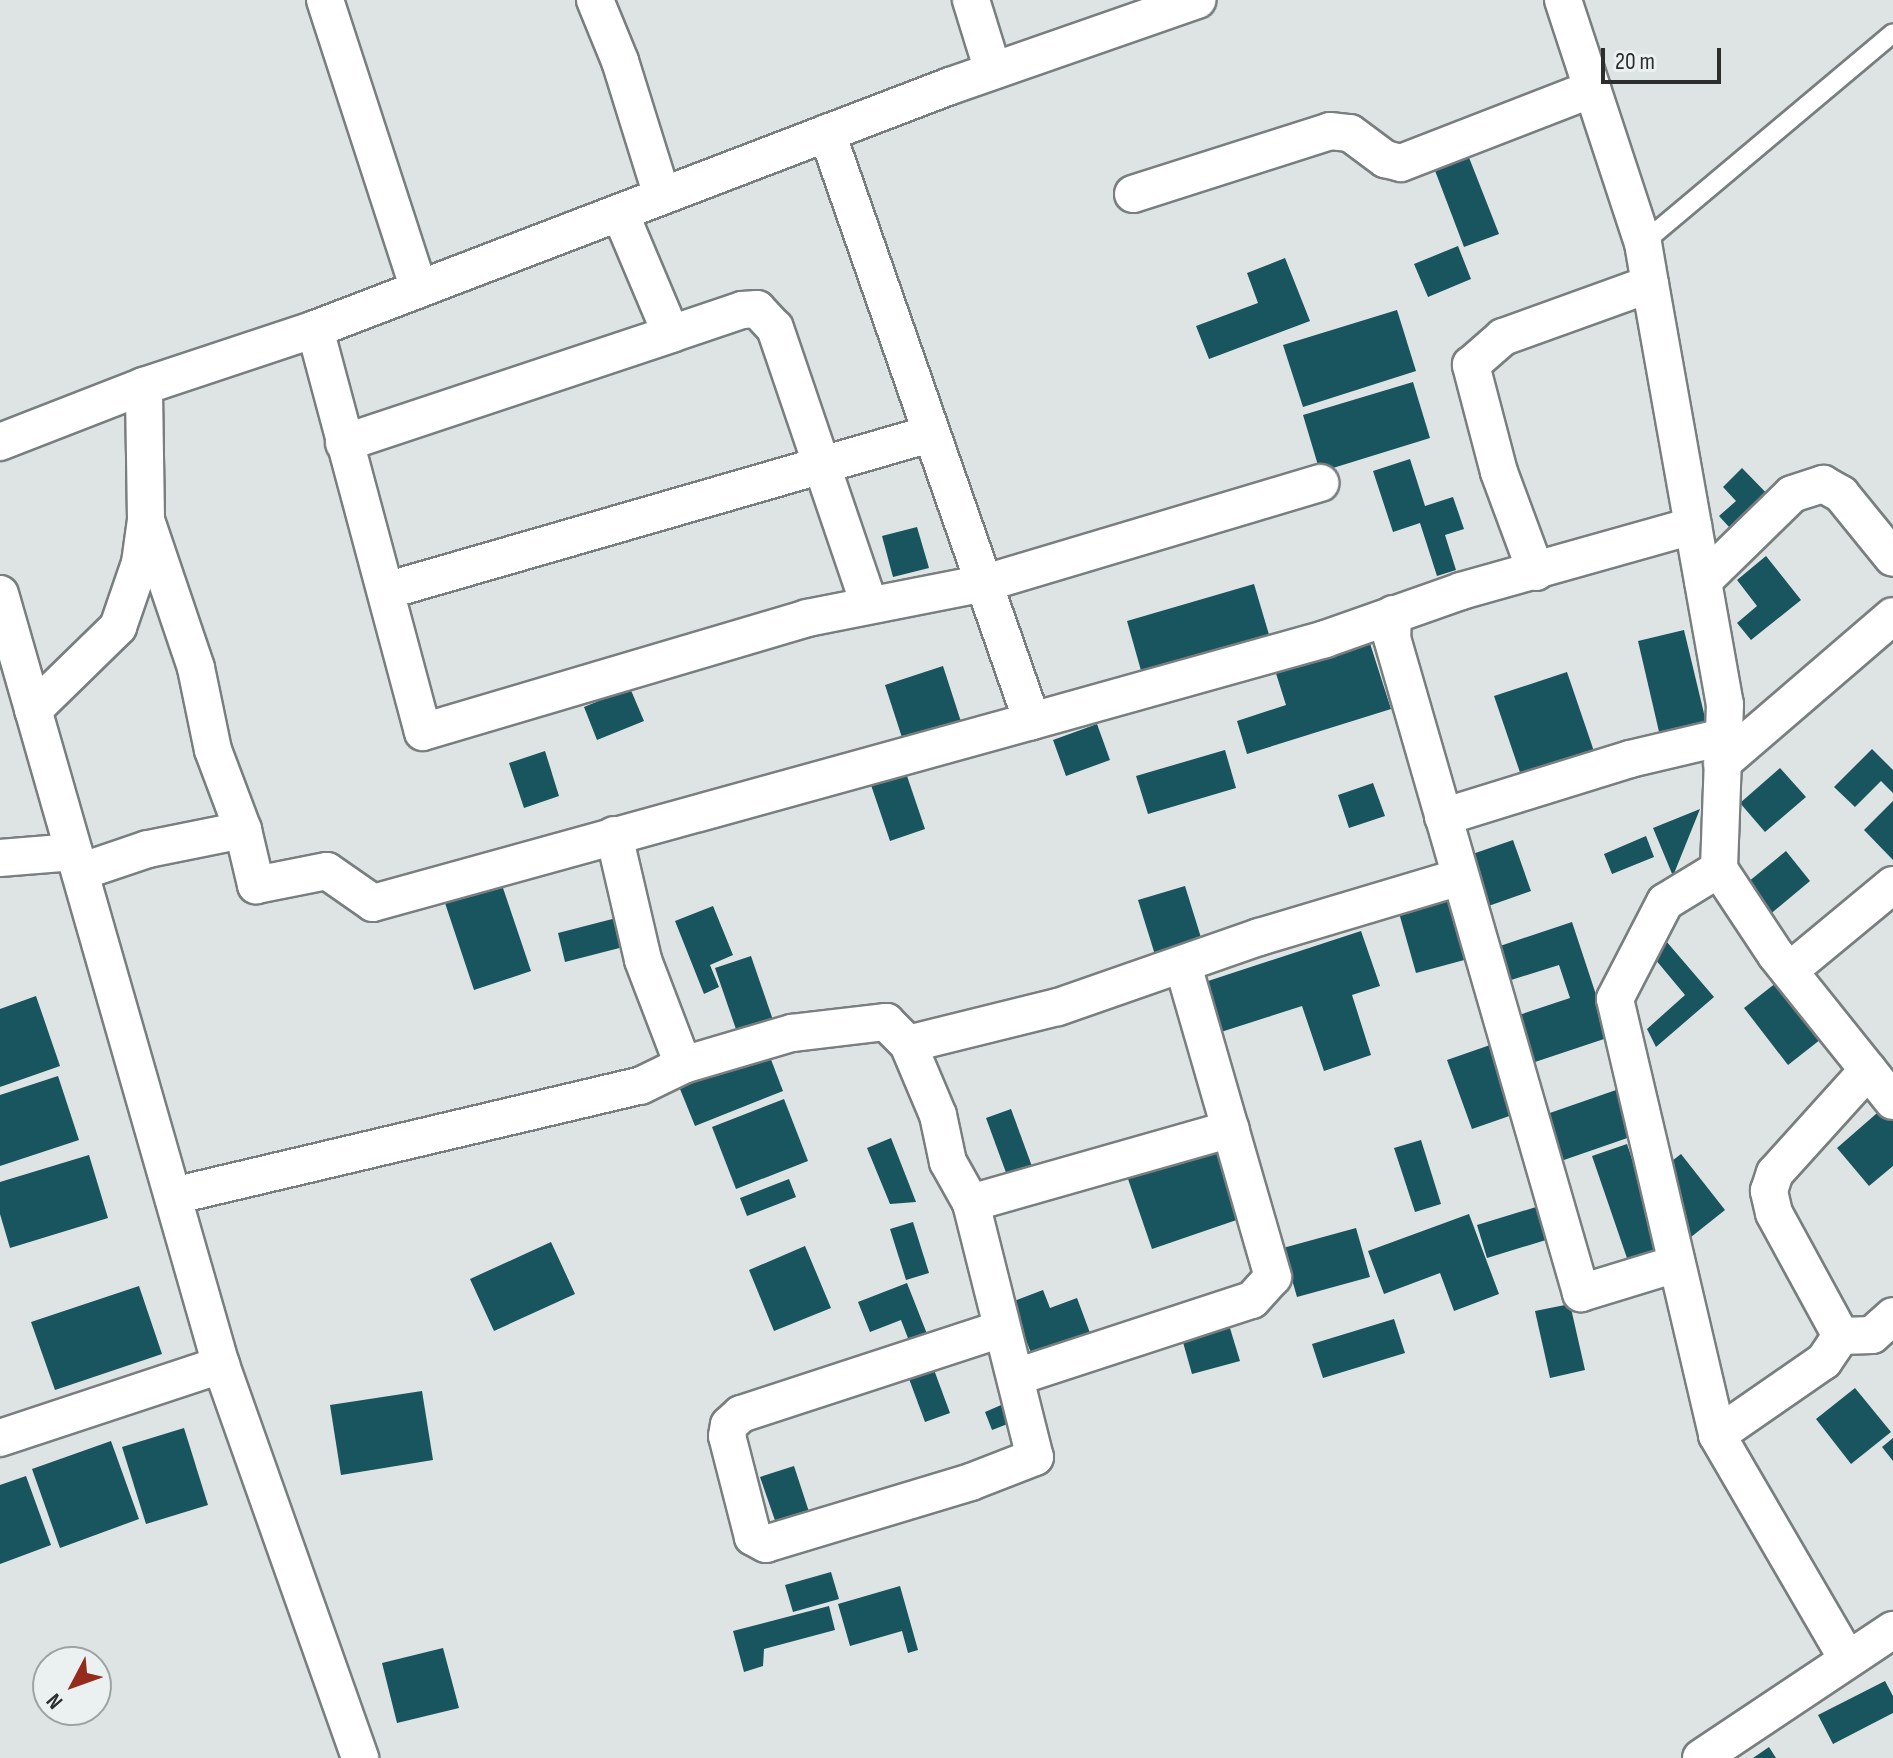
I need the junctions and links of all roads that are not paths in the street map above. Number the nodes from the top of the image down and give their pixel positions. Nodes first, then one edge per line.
1 (325, 0) edge
2 (595, 0) edge
3 (971, 0) edge
4 (1197, 0) edge
5 (1563, 0) edge
6 (1893, 33) edge
7 (993, 71) junction
8 (1592, 89) junction
9 (827, 133) junction
10 (1133, 194) dead end
11 (662, 196) junction
12 (620, 213) junction
13 (1643, 243) junction
14 (1650, 284) junction
15 (419, 289) junction
16 (315, 329) junction
17 (671, 334) junction
18 (144, 386) junction
19 (930, 434) junction
20 (0, 442) edge
21 (344, 443) junction
22 (824, 465) junction
23 (1320, 483) dead end
24 (146, 520) junction
25 (1693, 526) junction
26 (1893, 558) edge
27 (1536, 572) junction
28 (1703, 581) junction
29 (985, 583) junction
30 (389, 590) junction
31 (0, 594) edge
32 (869, 604) junction
33 (1393, 614) junction
34 (1893, 616) edge
35 (33, 710) junction
36 (1032, 721) junction
37 (1723, 750) junction
38 (1443, 817) junction
39 (243, 830) junction
40 (614, 835) junction
41 (0, 858) edge
42 (77, 862) junction
43 (1719, 869) junction
44 (1460, 877) junction
45 (1893, 885) edge
46 (1183, 965) junction
47 (1789, 971) junction
48 (908, 1044) junction
49 (683, 1065) junction
50 (1868, 1070) junction
51 (1893, 1101) edge
52 (1231, 1129) junction
53 (173, 1196) junction
54 (971, 1203) junction
55 (1676, 1264) junction
56 (1893, 1316) edge
57 (1001, 1329) junction
58 (1841, 1336) junction
59 (221, 1365) junction
60 (1016, 1377) junction
61 (1717, 1435) junction
62 (0, 1438) edge
63 (1893, 1630) edge
64 (1846, 1657) junction
65 (360, 1758) edge
66 (1701, 1758) edge

1 - 15 street
2 - 11 street
3 - 7 street
4 - 7 street
5 - 8 street
6 - 13 lane
7 - 9 street
8 - 10 street
8 - 13 street
9 - 11 street
9 - 19 street
11 - 12 street
12 - 15 street
12 - 17 street
13 - 14 street
14 - 25 street
14 - 27 street
15 - 16 street
16 - 18 street
16 - 21 street
17 - 21 street
17 - 22 street
18 - 20 street
18 - 24 street
19 - 22 street
19 - 29 street
21 - 30 street
22 - 30 street
22 - 32 street
23 - 29 street
24 - 35 street
24 - 39 street
25 - 27 street
25 - 28 street
26 - 28 street
27 - 33 street
28 - 37 street
29 - 32 street
29 - 36 street
30 - 32 street
31 - 35 street
33 - 36 street
33 - 38 street
34 - 37 street
35 - 42 street
36 - 40 street
37 - 38 street
37 - 43 street
38 - 44 street
39 - 40 street
39 - 42 street
40 - 49 street
41 - 42 street
42 - 53 street
43 - 47 street
43 - 55 street
44 - 46 street
44 - 55 street
45 - 47 street
46 - 48 street
46 - 52 street
47 - 50 street
48 - 49 street
48 - 54 street
49 - 53 street
50 - 51 street
50 - 58 street
52 - 54 street
52 - 60 street
53 - 59 street
54 - 57 street
55 - 61 street
56 - 58 street
57 - 60 street
57 - 60 street
58 - 61 street
59 - 62 street
59 - 65 street
61 - 64 street
63 - 64 street
64 - 66 street

